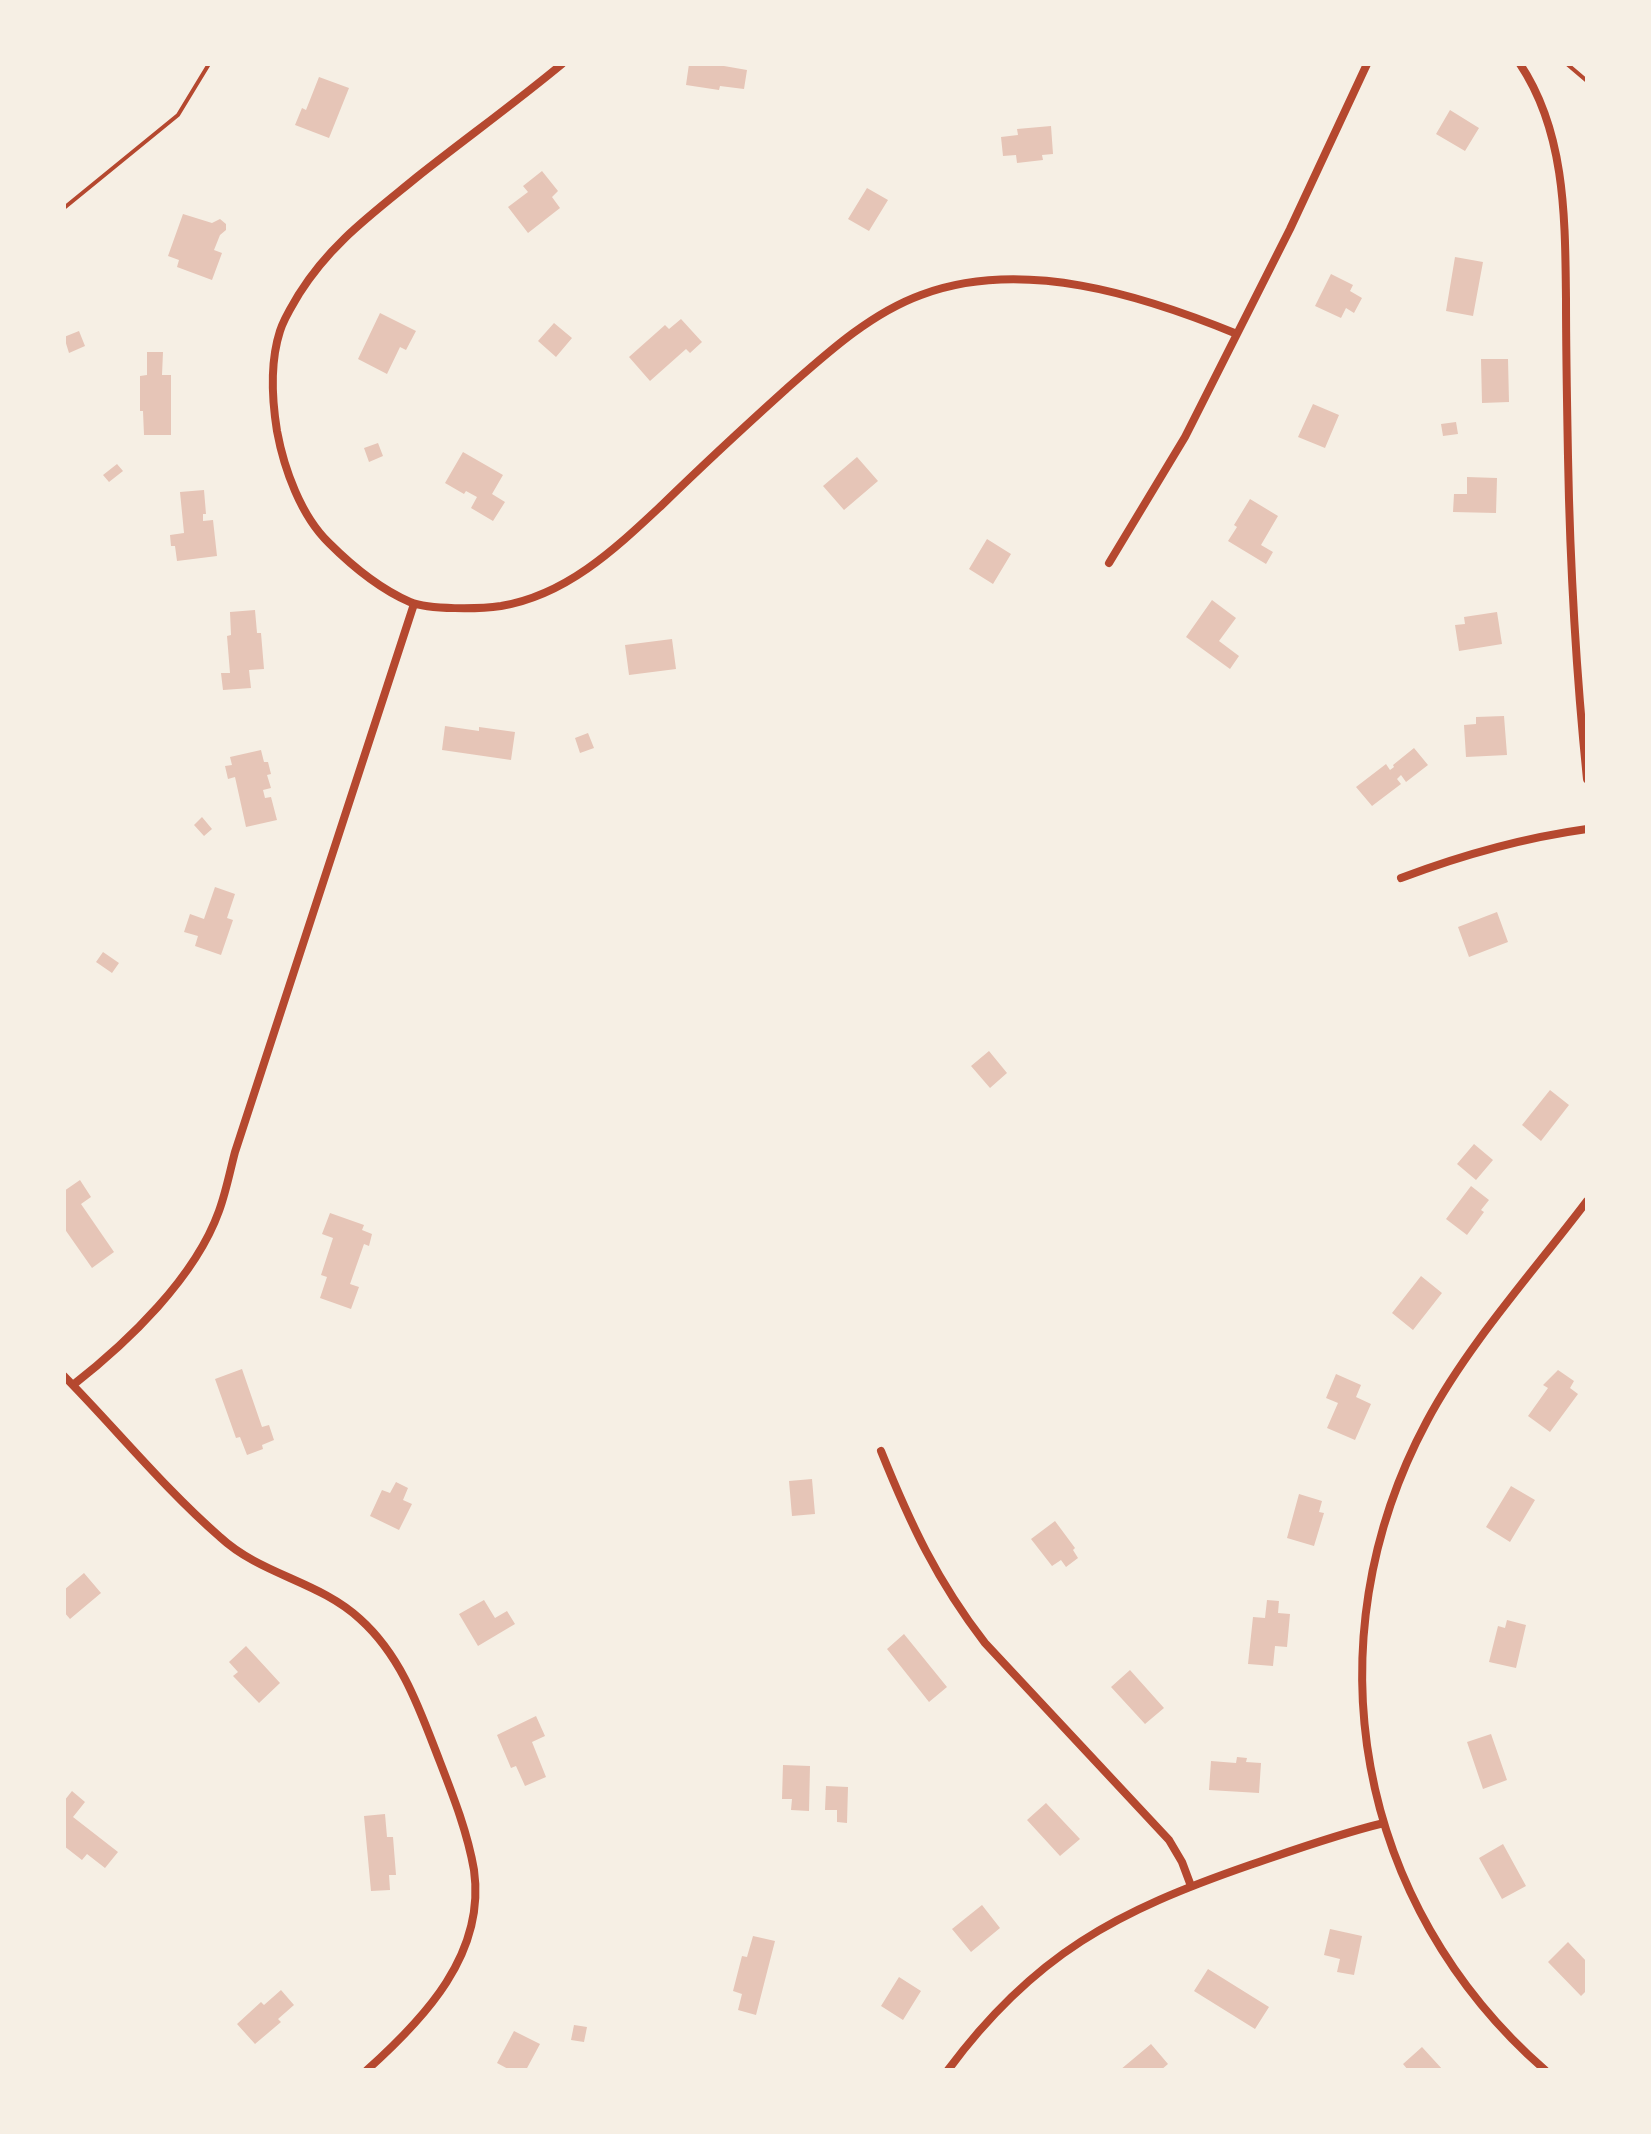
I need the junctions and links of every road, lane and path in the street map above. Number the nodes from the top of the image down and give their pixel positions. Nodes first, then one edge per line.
1 (209, 64) edge
2 (562, 64) edge
3 (1367, 64) edge
4 (1520, 64) edge
5 (1567, 64) edge
6 (1587, 81) edge
7 (64, 208) edge
8 (1237, 334) junction
9 (1109, 563) dead end
10 (414, 604) junction
11 (1587, 779) edge
12 (1587, 829) edge
13 (1401, 878) dead end
14 (1587, 1201) edge
15 (64, 1376) edge
16 (73, 1385) junction
17 (881, 1451) dead end
18 (1384, 1823) junction
19 (1191, 1886) junction
20 (367, 2070) edge
21 (948, 2070) edge
22 (1545, 2070) edge

1 - 7 path
2 - 10 street
3 - 8 street
4 - 11 street
5 - 6 path
8 - 9 street
8 - 10 street
10 - 16 street
12 - 13 street
14 - 18 street
15 - 16 street
16 - 20 street
17 - 19 street
18 - 19 street
18 - 22 street
19 - 21 street

